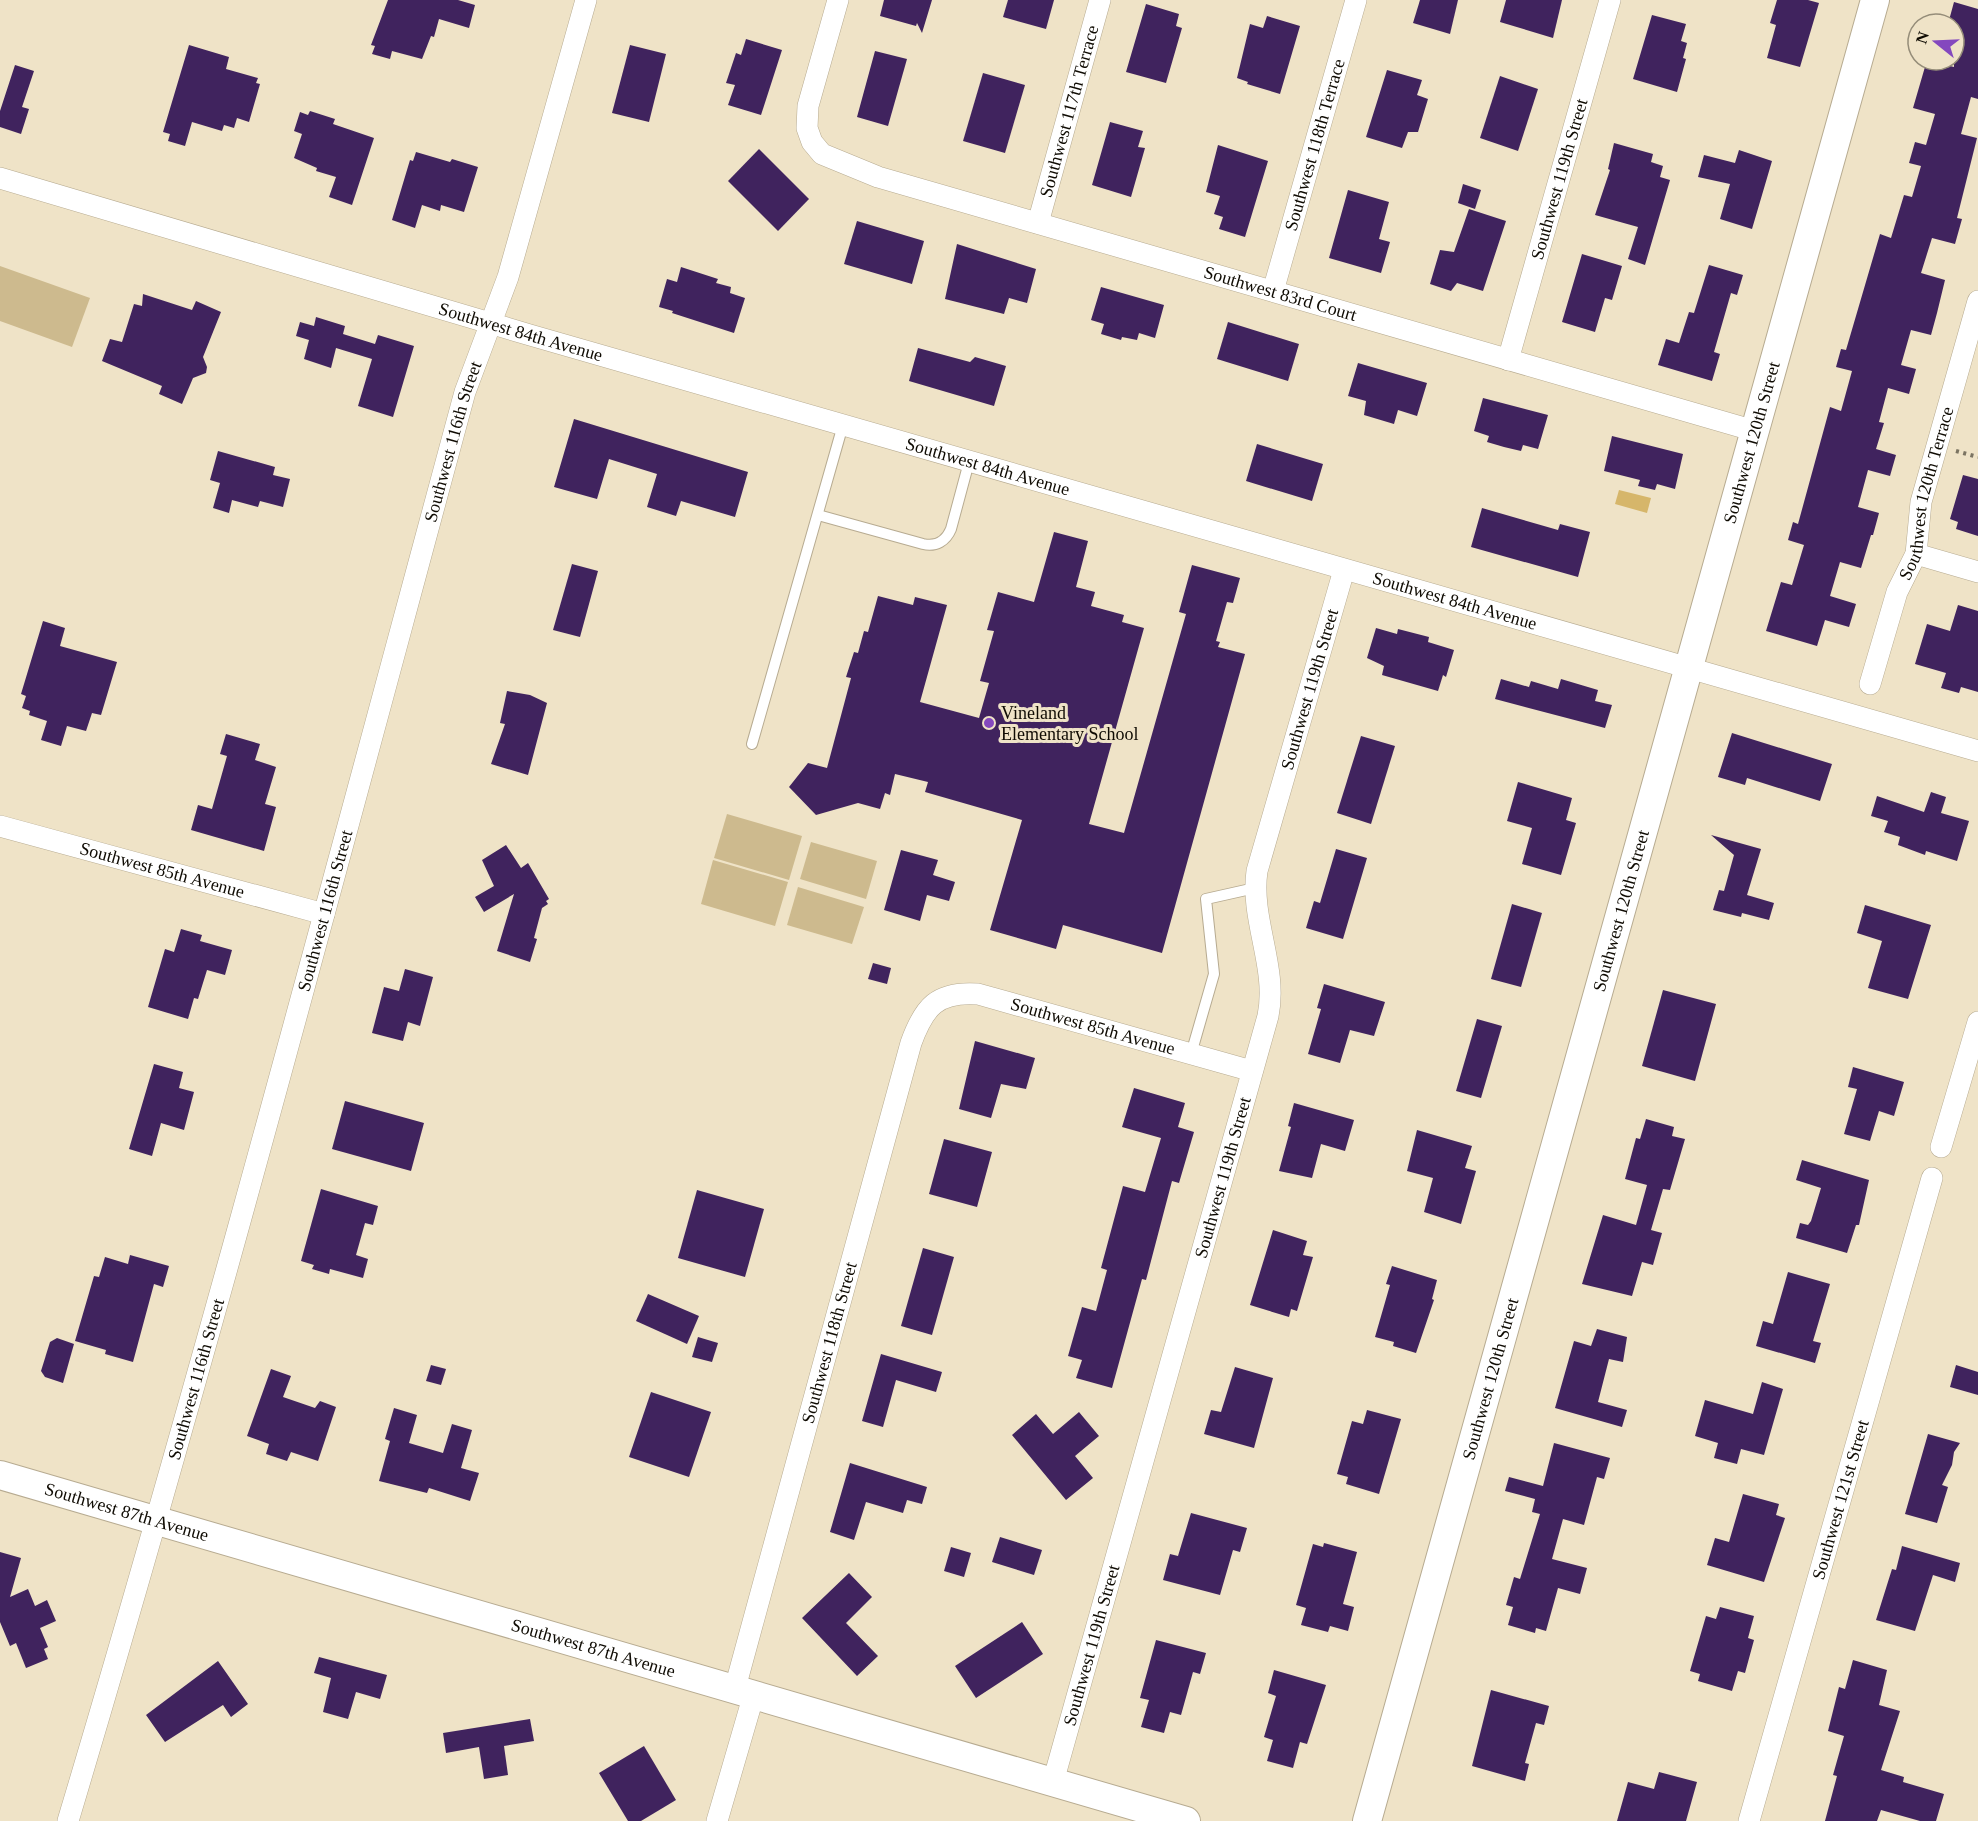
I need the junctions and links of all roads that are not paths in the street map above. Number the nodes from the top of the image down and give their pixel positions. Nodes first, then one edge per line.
1 (586, 0) edge
2 (838, 0) edge
3 (1100, 0) edge
4 (1356, 0) edge
5 (1610, 0) edge
6 (1875, 0) edge
7 (0, 178) edge
8 (1038, 223) junction
9 (1273, 291) junction
10 (1978, 301) edge
11 (490, 323) junction
12 (1509, 360) junction
13 (843, 425) junction
14 (1755, 431) junction
15 (969, 462) junction
16 (818, 515) junction
17 (1916, 554) junction
18 (1344, 570) junction
19 (1978, 572) edge
20 (1689, 667) junction
21 (1870, 684) dead end
22 (752, 744) dead end
23 (1978, 751) edge
24 (0, 826) edge
25 (1255, 888) junction
26 (324, 914) junction
27 (934, 1003) joint
28 (1978, 1022) edge
29 (1191, 1054) junction
30 (1252, 1071) junction
31 (1941, 1147) dead end
32 (1932, 1178) dead end
33 (0, 1475) edge
34 (157, 1520) junction
35 (745, 1691) junction
36 (1053, 1782) junction
37 (68, 1821) edge
38 (717, 1821) edge
39 (1186, 1821) edge
40 (1367, 1821) edge
41 (1749, 1821) edge

1 - 11 street, Southwest 116th Street
2 - 8 street, Southwest 83rd Court
3 - 8 street, Southwest 117th Terrace
4 - 9 street, Southwest 118th Terrace
5 - 12 street, Southwest 119th Street
6 - 14 street, Southwest 120th Street
7 - 11 street, Southwest 84th Avenue
8 - 9 street, Southwest 83rd Court
9 - 12 street, Southwest 83rd Court
10 - 17 street, Southwest 120th Terrace
11 - 13 street, Southwest 84th Avenue
11 - 26 street, Southwest 116th Street
12 - 14 street, Southwest 83rd Court
13 - 15 street, Southwest 84th Avenue
13 - 16 lane
14 - 20 street, Southwest 120th Street
15 - 16 lane
15 - 18 street, Southwest 84th Avenue
16 - 22 lane
17 - 19 street
17 - 21 street, Southwest 120th Terrace
18 - 20 street, Southwest 84th Avenue
18 - 25 street, Southwest 119th Street
20 - 23 street, Southwest 84th Avenue
20 - 40 street, Southwest 120th Street
24 - 26 street, Southwest 85th Avenue
25 - 29 lane
25 - 30 street, Southwest 119th Street
26 - 34 street, Southwest 116th Street
27 - 29 street, Southwest 85th Avenue
27 - 35 street, Southwest 118th Street
28 - 31 street
29 - 30 street, Southwest 85th Avenue
30 - 36 street, Southwest 119th Street
32 - 41 street, Southwest 121st Street
33 - 34 street, Southwest 87th Avenue
34 - 35 street, Southwest 87th Avenue
34 - 37 street, Southwest 116th Street
35 - 36 street, Southwest 87th Avenue
35 - 38 street, Southwest 118th Street
36 - 39 street, Southwest 87th Avenue

